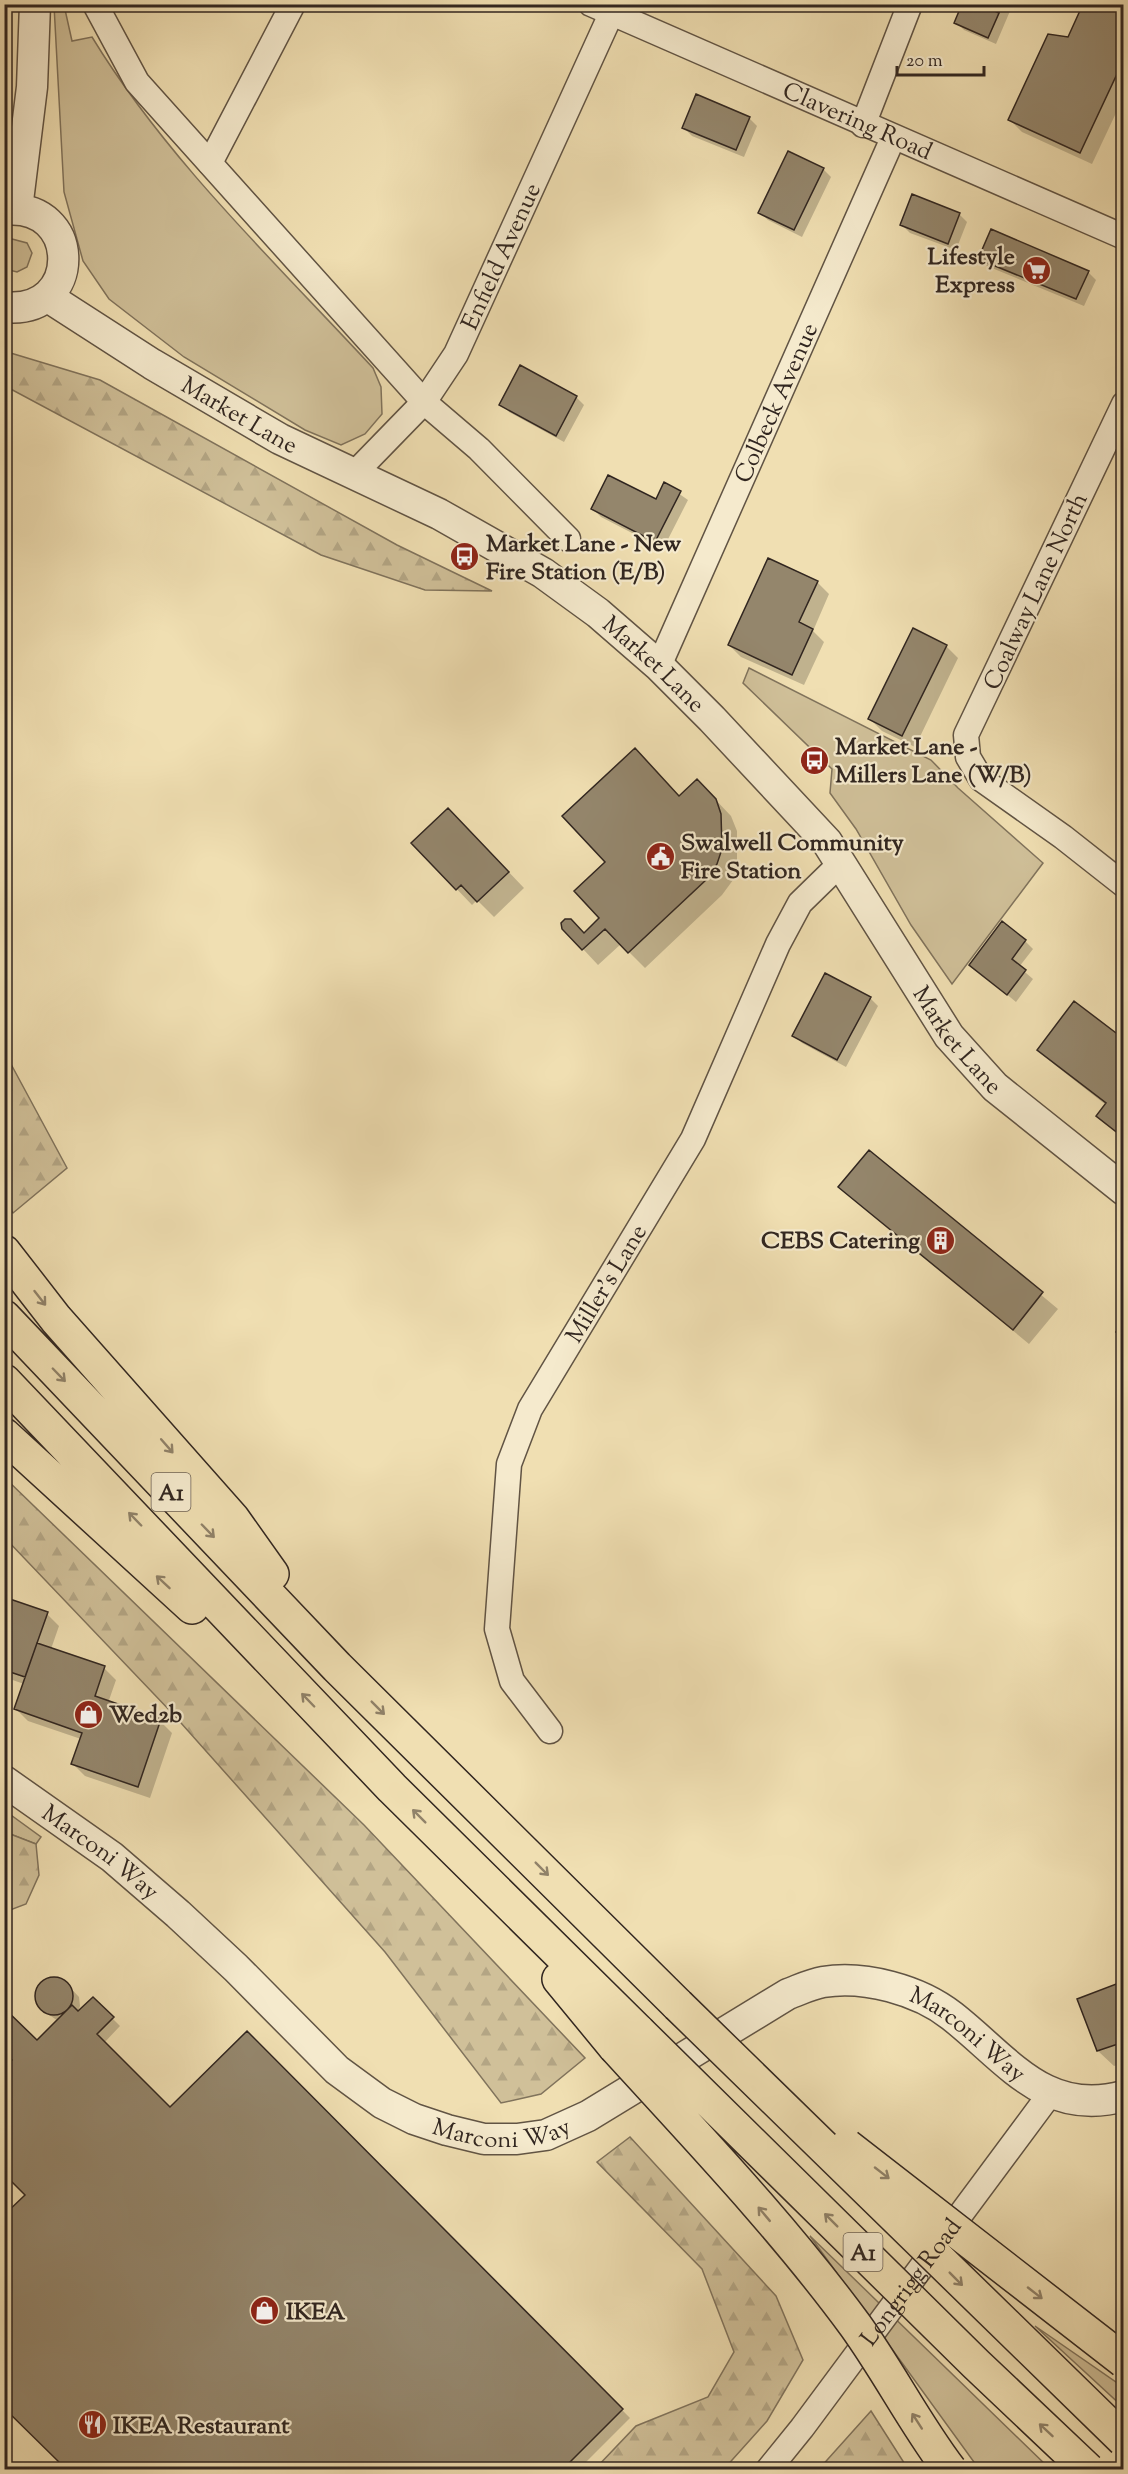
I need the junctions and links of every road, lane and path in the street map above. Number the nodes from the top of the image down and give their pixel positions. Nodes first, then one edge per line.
1 (35, 4) edge
2 (95, 4) edge
3 (293, 4) edge
4 (910, 4) edge
5 (601, 9) edge
6 (863, 125) junction
7 (893, 138) junction
8 (210, 163) junction
9 (11, 209) edge
10 (1124, 237) edge
11 (48, 297) junction
12 (4, 308) edge
13 (424, 402) junction
14 (1124, 404) edge
15 (353, 475) junction
16 (568, 539) dead end
17 (659, 666) junction
18 (842, 862) junction
19 (1124, 885) edge
20 (1124, 1190) edge
21 (4, 1252) edge
22 (4, 1317) edge
23 (4, 1381) edge
24 (4, 1435) edge
25 (337, 1667) junction
26 (276, 1668) junction
27 (550, 1731) dead end
28 (4, 1781) edge
29 (627, 2039) junction
30 (736, 2060) junction
31 (1050, 2094) junction
32 (1124, 2096) edge
33 (1124, 2361) edge
34 (1124, 2440) edge
35 (768, 2469) edge
36 (950, 2469) edge
37 (1088, 2469) edge

1 - 9 street
2 - 8 street
3 - 8 street
4 - 6 street
5 - 6 street, Clavering Road
5 - 13 street, Enfield Avenue
6 - 7 street, Clavering Road
7 - 10 street, Clavering Road
7 - 17 street, Colbeck Avenue
8 - 13 street
9 - 11 street
11 - 12 street
11 - 15 street, Market Lane
13 - 15 street, Enfield Avenue
13 - 16 street
14 - 19 street, Coalway Lane North
15 - 17 street, Market Lane
17 - 18 street, Market Lane
18 - 20 street, Market Lane
18 - 27 street, Miller's Lane
21 -> 25 highway
22 -> 25 highway, A1
26 -> 23 highway, A1
26 -> 24 highway
25 -> 30 highway, A1, bridge
29 -> 26 highway, A1
28 - 31 street, Marconi Way
36 -> 29 highway, A1, bridge
37 -> 29 highway, A1, bridge
30 -> 33 highway, A1, bridge
30 -> 34 highway, A1, bridge
31 - 32 street, Marconi Way
31 - 35 street, Longrigg Road

